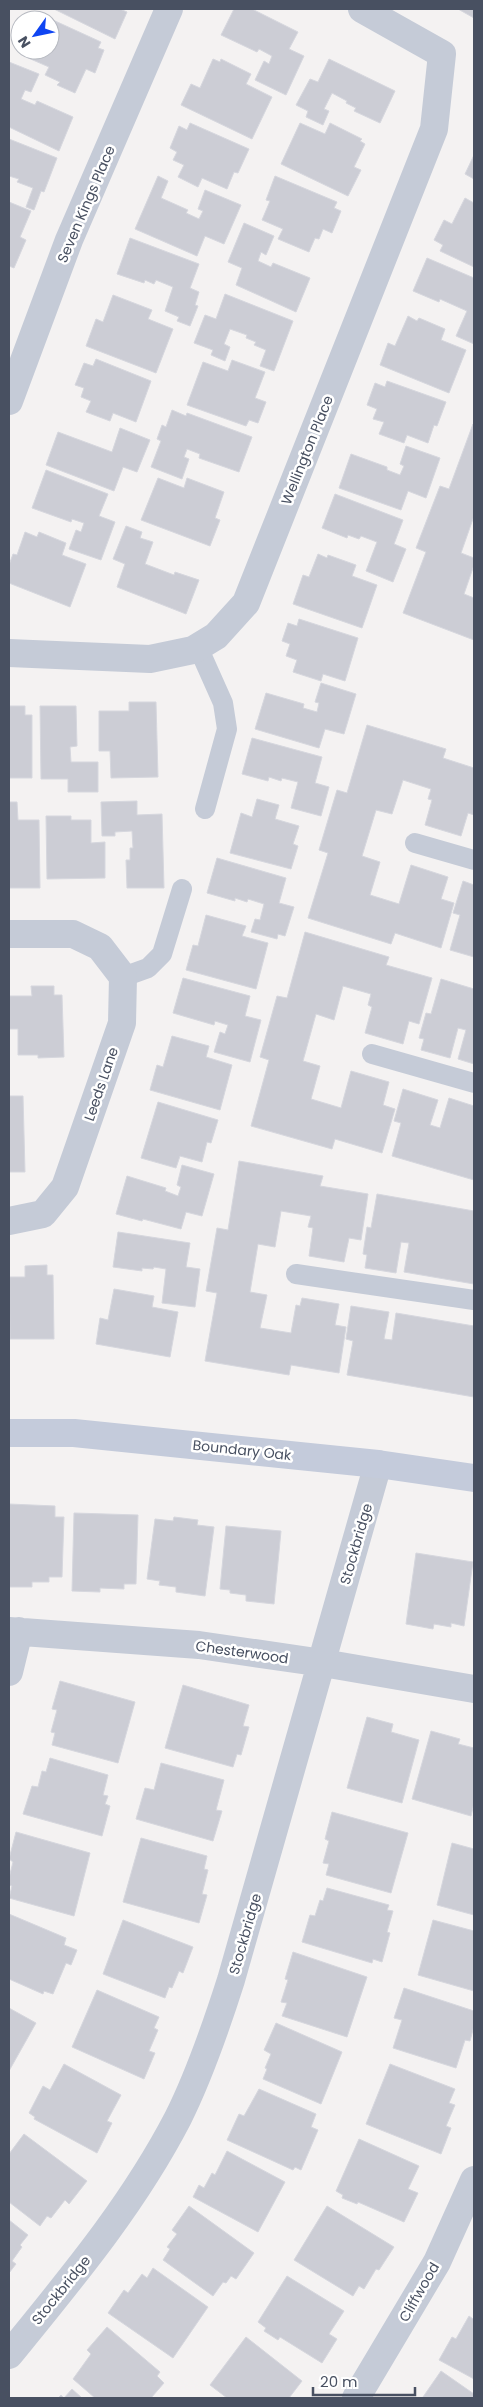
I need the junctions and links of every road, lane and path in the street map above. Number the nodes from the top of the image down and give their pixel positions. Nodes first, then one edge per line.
1 (169, 9) edge
2 (362, 9) edge
3 (9, 402) edge
4 (198, 647) junction
5 (9, 653) edge
6 (206, 809) dead end
7 (414, 842) dead end
8 (474, 860) edge
9 (182, 890) dead end
10 (9, 934) edge
11 (123, 977) junction
12 (372, 1054) dead end
13 (474, 1083) edge
14 (9, 1221) edge
15 (296, 1274) dead end
16 (474, 1300) edge
17 (9, 1433) edge
18 (378, 1464) junction
19 (474, 1478) edge
20 (14, 1631) edge
21 (323, 1663) junction
22 (9, 1672) edge
23 (474, 1689) edge
24 (474, 2180) edge
25 (9, 2355) edge
26 (356, 2398) edge

1 - 3 street, Seven Kings Place
2 - 4 street, Wellington Place
4 - 5 street, Wellington Place
4 - 6 lane
7 - 8 lane
9 - 11 lane
10 - 11 street
11 - 14 street, Leeds Lane
12 - 13 lane
15 - 16 lane
17 - 18 street, Boundary Oak
18 - 19 street, Boundary Oak
18 - 21 street, Stockbridge
20 - 21 street, Chesterwood
20 - 22 street
21 - 23 street, Chesterwood
21 - 25 street, Stockbridge
24 - 26 street, Cliffwood

